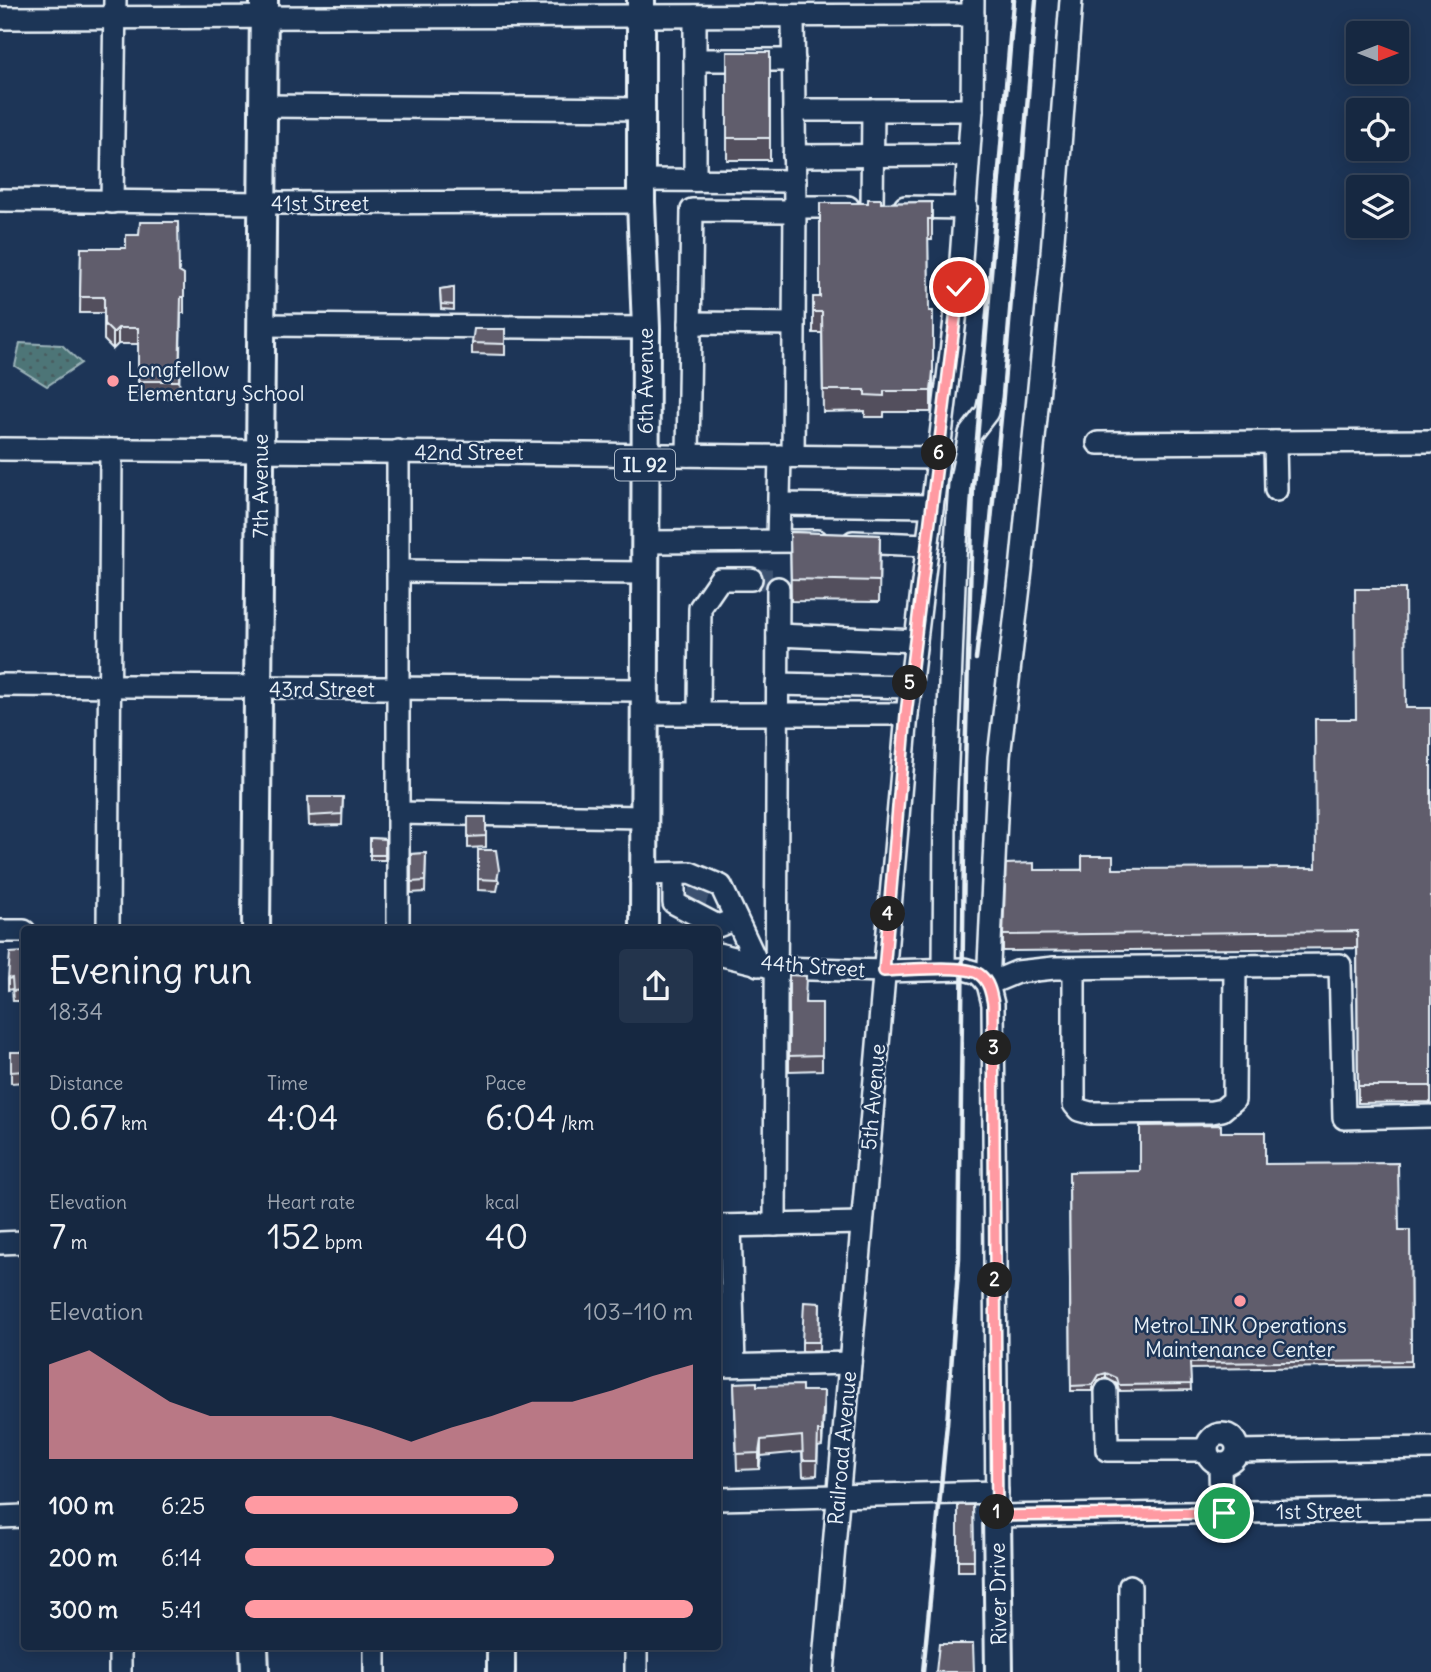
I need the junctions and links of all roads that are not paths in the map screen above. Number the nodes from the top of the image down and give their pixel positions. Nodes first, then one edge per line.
1 (1024, 0) edge
2 (1070, 0) edge
3 (264, 8) edge
4 (641, 8) edge
5 (973, 8) edge
6 (114, 9) edge
7 (695, 16) junction
8 (793, 16) junction
9 (0, 18) edge
10 (695, 60) junction
11 (794, 60) junction
12 (263, 106) junction
13 (643, 109) junction
14 (794, 110) junction
15 (873, 110) junction
16 (972, 110) junction
17 (956, 155) dead end
18 (794, 156) junction
19 (873, 156) junction
20 (695, 180) junction
21 (795, 181) junction
22 (641, 191) junction
23 (0, 200) edge
24 (112, 202) junction
25 (263, 203) junction
26 (795, 207) junction
27 (872, 207) junction
28 (966, 208) junction
29 (690, 323) junction
30 (794, 324) junction
31 (261, 325) junction
32 (646, 328) junction
33 (1431, 441) edge
34 (1275, 442) junction
35 (1098, 443) dead end
36 (0, 449) edge
37 (111, 450) junction
38 (398, 451) junction
39 (260, 452) junction
40 (645, 453) junction
41 (688, 455) junction
42 (786, 456) junction
43 (938, 458) junction
44 (1276, 490) dead end
45 (779, 504) junction
46 (932, 506) junction
47 (778, 540) junction
48 (645, 542) junction
49 (927, 545) junction
50 (398, 571) junction
51 (645, 573) junction
52 (751, 579) tunnel mouth
53 (778, 588) dead end
54 (778, 635) junction
55 (916, 641) junction
56 (777, 684) junction
57 (0, 685) edge
58 (109, 687) junction
59 (910, 687) junction
60 (258, 689) junction
61 (397, 690) junction
62 (644, 702) junction
63 (699, 714) junction
64 (777, 714) junction
65 (906, 714) junction
66 (398, 813) junction
67 (643, 817) junction
68 (643, 874) junction
69 (674, 875) junction
70 (698, 896) junction
71 (723, 925) edge
72 (108, 926) edge
73 (256, 926) edge
74 (398, 926) edge
75 (644, 926) edge
76 (0, 931) edge
77 (21, 931) edge
78 (721, 955) edge
79 (766, 966) junction
80 (1235, 967) junction
81 (944, 969) junction
82 (1074, 969) junction
83 (884, 971) junction
84 (988, 984) junction
85 (1431, 1116) edge
86 (862, 1223) junction
87 (775, 1225) junction
88 (724, 1226) edge
89 (21, 1242) edge
90 (0, 1243) edge
91 (850, 1363) junction
92 (726, 1366) edge
93 (1106, 1391) dead end
94 (1431, 1448) edge
95 (1214, 1457) junction
96 (838, 1494) junction
97 (721, 1499) edge
98 (997, 1504) junction
99 (1431, 1509) edge
100 (1221, 1514) junction
101 (21, 1516) edge
102 (0, 1517) edge
103 (1130, 1586) dead end
104 (120, 1650) edge
105 (254, 1650) edge
106 (375, 1650) edge
107 (501, 1650) edge
108 (636, 1650) edge
109 (120, 1672) edge
110 (255, 1672) edge
111 (375, 1672) edge
112 (501, 1672) edge
113 (636, 1672) edge
114 (823, 1672) edge
115 (999, 1672) edge
116 (1130, 1672) edge

1 - 81 street
2 - 84 street
3 - 4 street
3 - 6 street
3 - 12 main road, 7th Avenue
4 - 7 street
4 - 13 main road, 6th Avenue / IL 92
5 - 8 street
5 - 16 street, 5th Avenue
6 - 9 street
6 - 24 street
7 - 8 street
7 - 10 street
8 - 11 street
10 - 11 street
10 - 20 street
11 - 14 street
12 - 13 street
12 - 25 main road, 7th Avenue
13 - 22 main road, 6th Avenue / IL 92
14 - 15 street
14 - 18 street
15 - 16 street
15 - 19 street
16 - 28 street, 5th Avenue
17 - 19 street
18 - 19 street
18 - 21 street
19 - 27 street
20 - 21 street, 41st Street
20 - 22 street, 41st Street
21 - 26 street
22 - 25 street, 41st Street
22 - 32 main road, 6th Avenue / IL 92
23 - 24 street, 41st Street
24 - 25 street, 41st Street
25 - 31 main road, 7th Avenue
26 - 27 street
26 - 29 street
26 - 30 street
27 - 28 street
28 - 43 street, 5th Avenue
29 - 30 street
29 - 41 street
30 - 42 street
31 - 32 street
31 - 39 main road, 7th Avenue
32 - 40 main road, 6th Avenue / IL 92
33 - 34 street
34 - 35 street
34 - 44 street
36 - 37 street, 42nd Street
37 - 39 street, 42nd Street
37 - 58 street
38 - 39 street, 42nd Street
38 - 40 street, 42nd Street
38 - 50 street
39 - 60 main road, 7th Avenue
40 - 41 street, 42nd Street
40 - 48 main road, 6th Avenue / IL 92
41 - 42 street, 42nd Street
42 - 43 street, 42nd Street
42 - 45 street
43 - 46 street, 5th Avenue
45 - 46 street
45 - 47 street
46 - 49 street, 5th Avenue
47 - 48 street
47 - 49 street
48 - 51 main road, 6th Avenue / IL 92
49 - 55 street, 5th Avenue
50 - 51 street
50 - 61 street
51 - 62 main road, 6th Avenue / IL 92
52 - 63 street
53 - 54 street
54 - 55 street
54 - 56 street
55 - 59 street, 5th Avenue
56 - 59 street
56 - 64 street
57 - 58 street, 43rd Street
58 - 60 street, 43rd Street
58 - 72 street
59 - 65 street, 5th Avenue
60 - 61 street, 43rd Street
60 - 73 main road, 7th Avenue
61 - 62 street, 43rd Street
61 - 66 street
62 - 63 street, 43rd Street
62 - 67 main road, 6th Avenue / IL 92
63 - 64 street, 43rd Street
64 - 65 street, 43rd Street
64 - 79 street
65 - 83 street, 5th Avenue
66 - 67 street
66 - 74 street
67 - 68 main road, 6th Avenue / IL 92
68 - 69 street
68 - 75 main road, 6th Avenue / IL 92
69 - 70 street
69 - 70 street
70 - 71 street
70 - 71 street
71 - 79 street
76 - 77 street
78 - 79 street, 44th Street
79 - 83 street, 44th Street
79 - 87 street
80 - 82 street
80 - 82 street
80 - 85 street
81 - 83 street, 44th Street
81 - 84 street, 44th Street
82 - 84 street
83 - 86 street, 5th Avenue
84 - 98 street
86 - 87 street
86 - 91 street, Railroad Avenue
87 - 88 street
88 - 92 street
89 - 90 street
91 - 92 street
91 - 96 street, Railroad Avenue
93 - 95 street
94 - 95 street
95 - 100 street
96 - 97 street, 1st Street
96 - 98 street, 1st Street
96 - 114 street, Railroad Avenue
98 - 100 street, 1st Street
98 - 115 main road, River Drive
99 - 100 street, 1st Street
101 - 102 street
103 - 116 street
104 - 109 street
105 - 110 main road
106 - 111 street
107 - 112 main road
108 - 113 street

